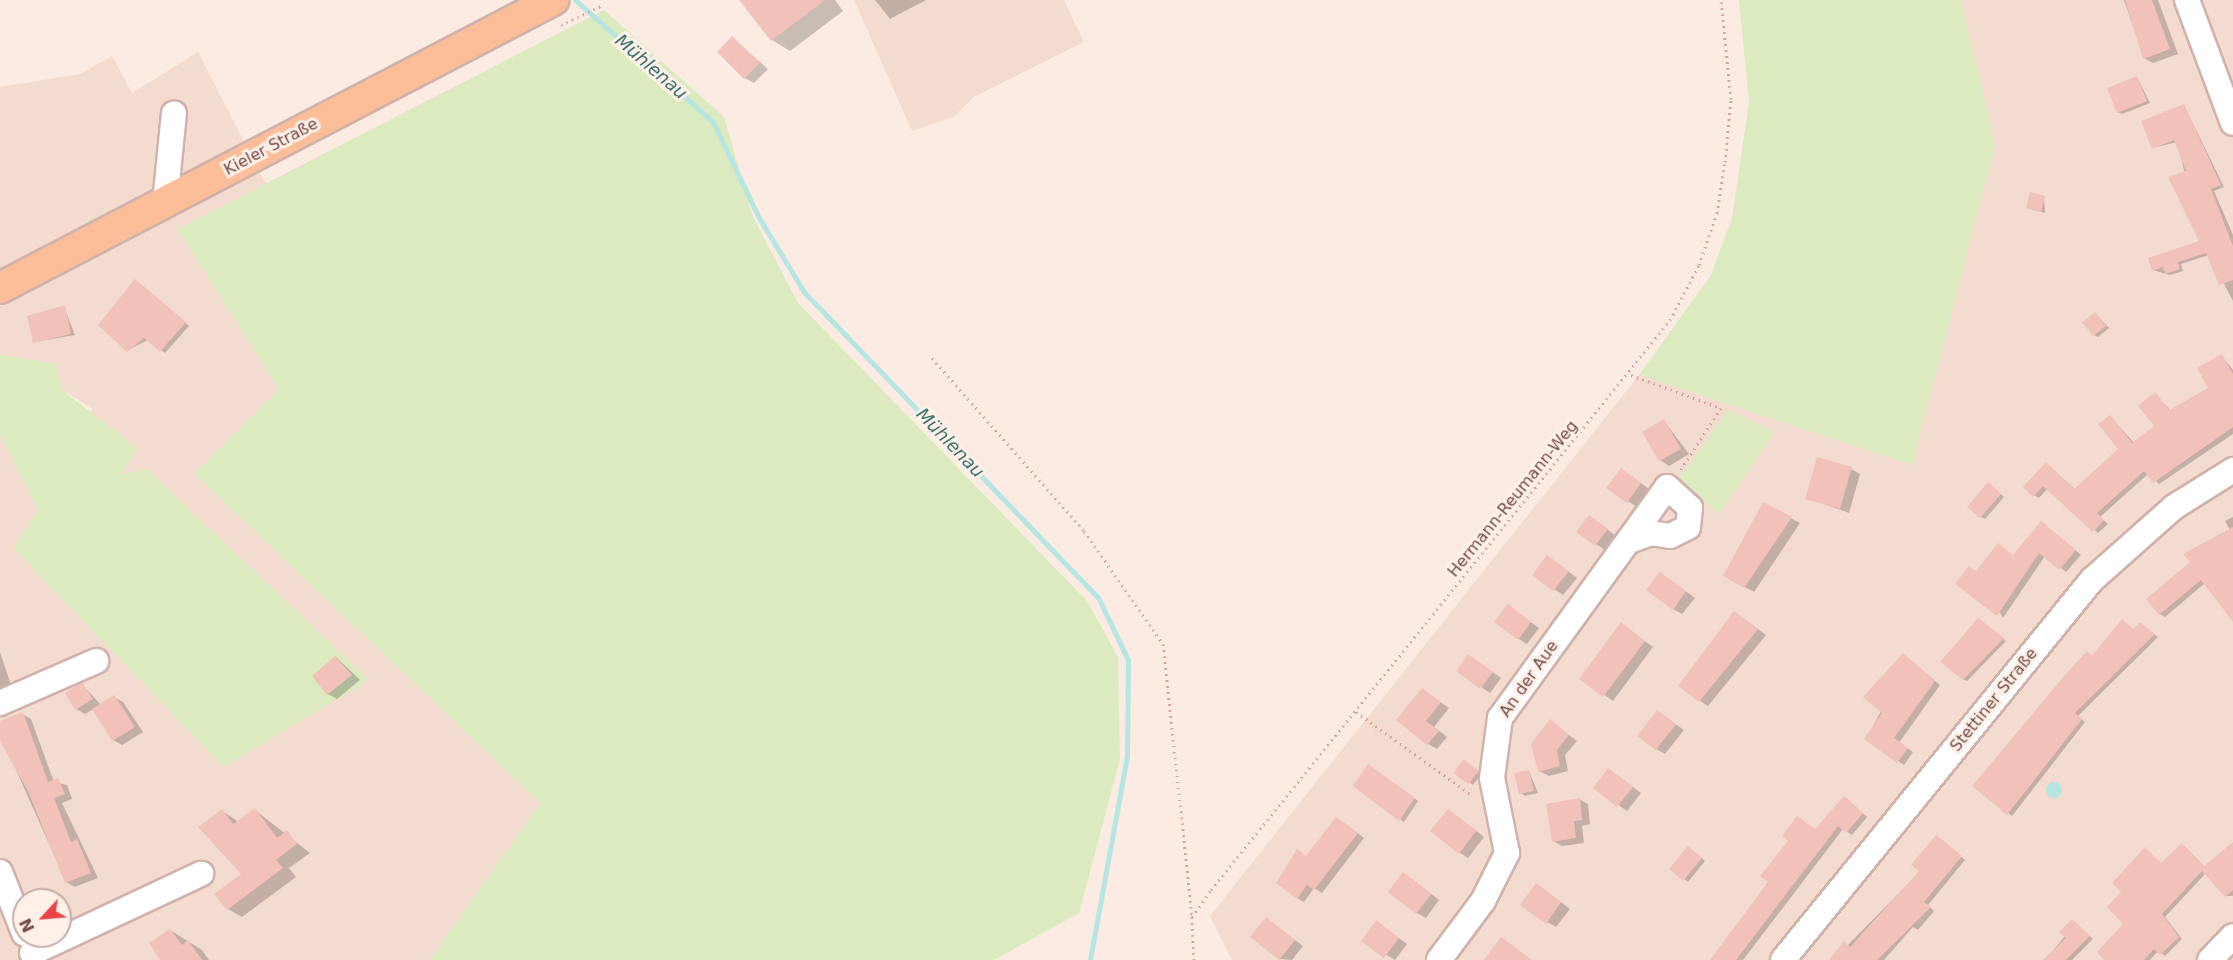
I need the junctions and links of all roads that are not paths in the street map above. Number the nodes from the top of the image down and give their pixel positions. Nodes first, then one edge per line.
1 (2187, 0) edge
2 (555, 9) edge
3 (174, 113) dead end
4 (2233, 123) edge
5 (165, 202) junction
6 (0, 288) edge
7 (2233, 470) edge
8 (1629, 541) junction
9 (96, 661) dead end
10 (0, 703) edge
11 (0, 872) edge
12 (201, 874) dead end
13 (12, 903) edge
14 (72, 928) edge
15 (2233, 936) edge
16 (1439, 960) edge
17 (1783, 960) edge
18 (2210, 960) edge

1 - 4 street
2 - 5 main road, Kieler Straße
3 - 5 street
5 - 6 main road, Kieler Straße
7 - 17 street, Stettiner Straße
8 - 8 street, An der Aue
8 - 16 street, An der Aue
9 - 10 street
11 - 13 street
12 - 14 street
15 - 18 street

